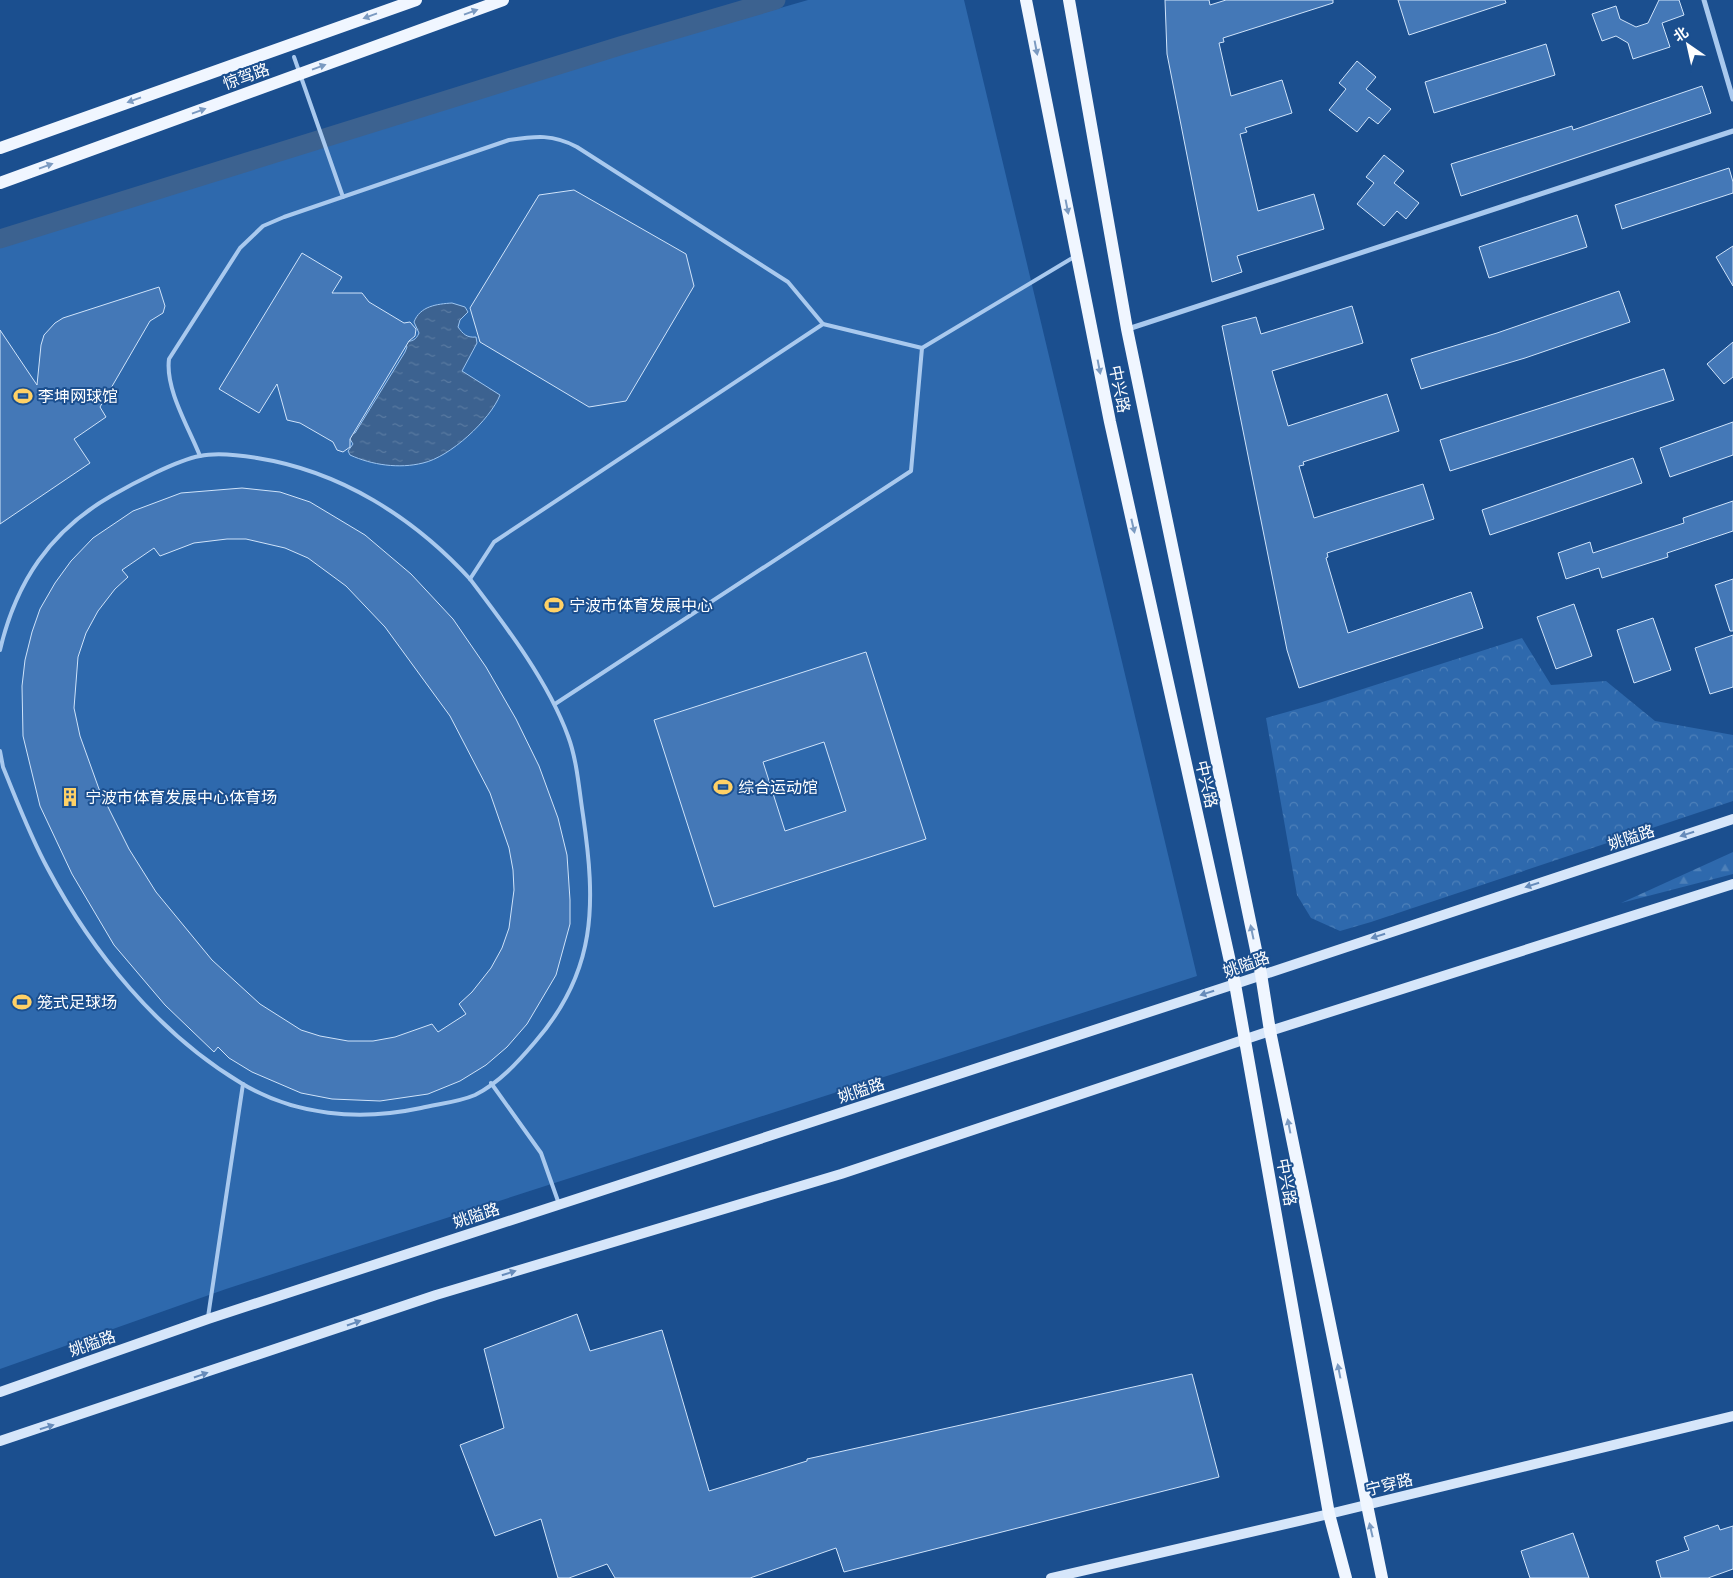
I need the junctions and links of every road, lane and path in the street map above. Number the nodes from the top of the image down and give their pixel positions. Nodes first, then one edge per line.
1 (416, 0) edge
2 (503, 0) edge
3 (1026, 0) edge
4 (1069, 0) edge
5 (1704, 0) edge
6 (294, 57) dead end
7 (1733, 99) edge
8 (1733, 132) edge
9 (0, 148) edge
10 (0, 183) edge
11 (343, 197) junction
12 (1077, 256) junction
13 (823, 324) junction
14 (1127, 329) junction
15 (922, 348) junction
16 (200, 456) junction
17 (470, 579) junction
18 (0, 650) edge
19 (555, 704) junction
20 (0, 751) edge
21 (1733, 819) edge
22 (1733, 884) edge
23 (1261, 974) junction
24 (1235, 984) junction
25 (1270, 1031) junction
26 (1245, 1039) junction
27 (243, 1084) junction
28 (491, 1084) junction
29 (559, 1204) junction
30 (208, 1318) junction
31 (0, 1392) edge
32 (1733, 1416) edge
33 (0, 1441) edge
34 (1366, 1505) junction
35 (1329, 1514) junction
36 (1052, 1578) edge
37 (1346, 1578) edge
38 (1382, 1578) edge

1 -> 9 main road, 惊驾路
10 -> 2 main road, 惊驾路
3 -> 12 main road, 中兴路
4 - 14 main road, 中兴路
5 - 7 street
6 - 11 lane
8 - 14 street
11 - 13 lane
11 - 16 lane
12 - 15 lane
12 -> 24 main road, 中兴路
13 - 15 lane
13 - 17 lane
23 -> 14 main road, 中兴路
15 - 19 lane
16 - 17 lane
16 - 18 lane
17 - 19 lane
19 - 28 lane
20 - 27 lane
21 -> 23 main road, 姚隘路
22 - 25 main road
23 - 24 main road, 姚隘路
23 - 25 main road, 中兴路
24 - 26 main road, 中兴路
24 -> 29 main road, 姚隘路
25 - 26 main road
34 -> 25 main road, 中兴路
33 -> 26 main road
26 - 35 main road, 中兴路
27 - 28 lane
27 - 30 lane
28 - 29 lane
29 - 30 main road, 姚隘路
30 - 31 main road, 姚隘路
32 - 34 main road, 宁穿路
34 - 35 main road, 宁穿路
38 -> 34 main road, 中兴路
35 - 36 main road, 宁穿路
35 - 37 main road, 中兴路

